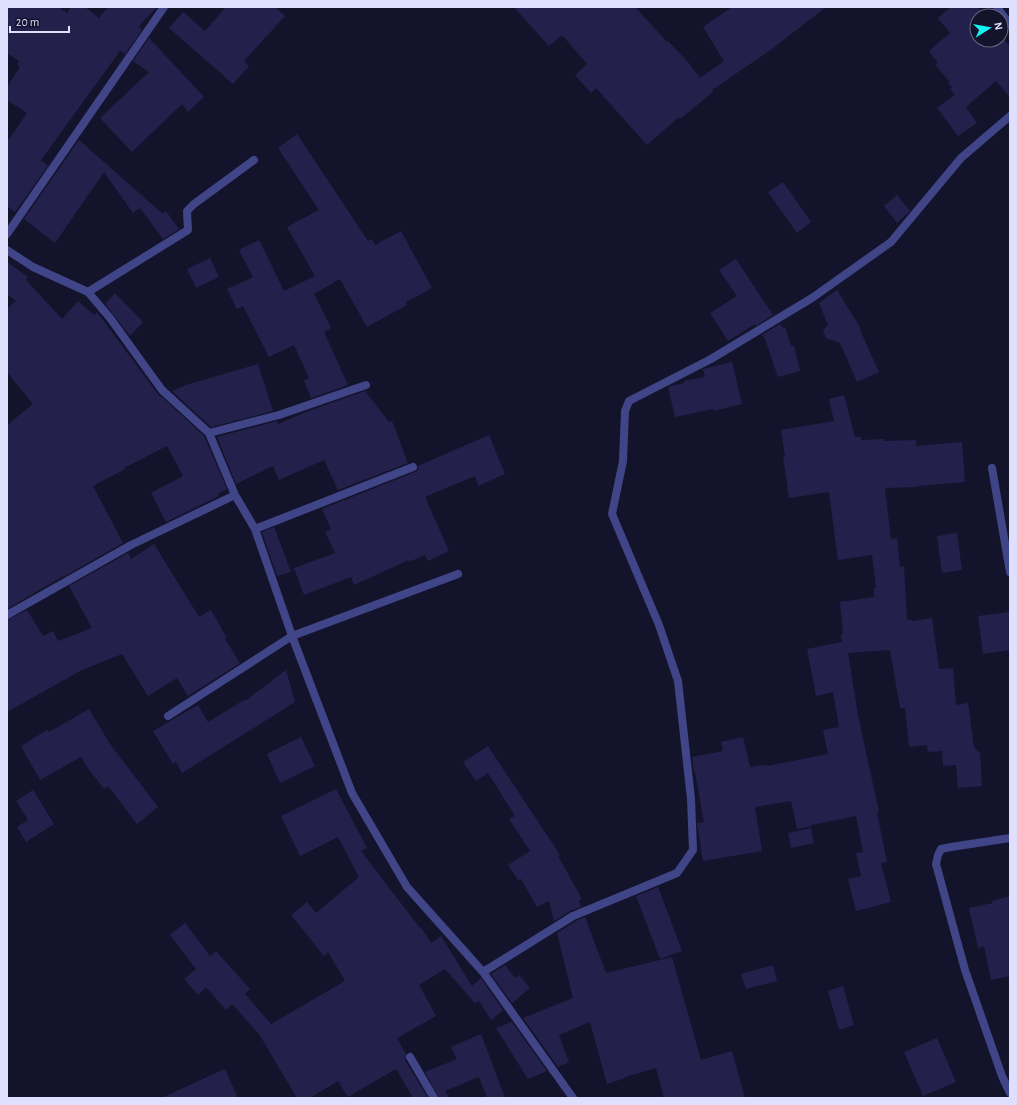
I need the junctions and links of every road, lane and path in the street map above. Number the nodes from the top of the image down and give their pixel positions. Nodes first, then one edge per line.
1 (164, 7) edge
2 (997, 7) edge
3 (1010, 25) edge
4 (1010, 116) edge
5 (254, 160) dead end
6 (7, 234) edge
7 (7, 250) edge
8 (88, 292) junction
9 (366, 385) dead end
10 (209, 433) junction
11 (413, 467) dead end
12 (992, 468) dead end
13 (235, 495) junction
14 (255, 529) junction
15 (1010, 572) edge
16 (458, 574) dead end
17 (7, 615) edge
18 (292, 636) junction
19 (168, 716) dead end
20 (1010, 838) edge
21 (484, 972) junction
22 (410, 1056) dead end
23 (1010, 1093) edge
24 (434, 1098) edge
25 (573, 1098) edge

1 - 6 street
2 - 3 street
4 - 21 street
5 - 8 street
7 - 8 street
8 - 10 street
9 - 10 street
10 - 13 street
11 - 14 street
12 - 15 street
13 - 14 street
13 - 17 street
14 - 18 street
16 - 18 street
18 - 19 street
18 - 21 street
20 - 23 street
21 - 25 street
22 - 24 street

